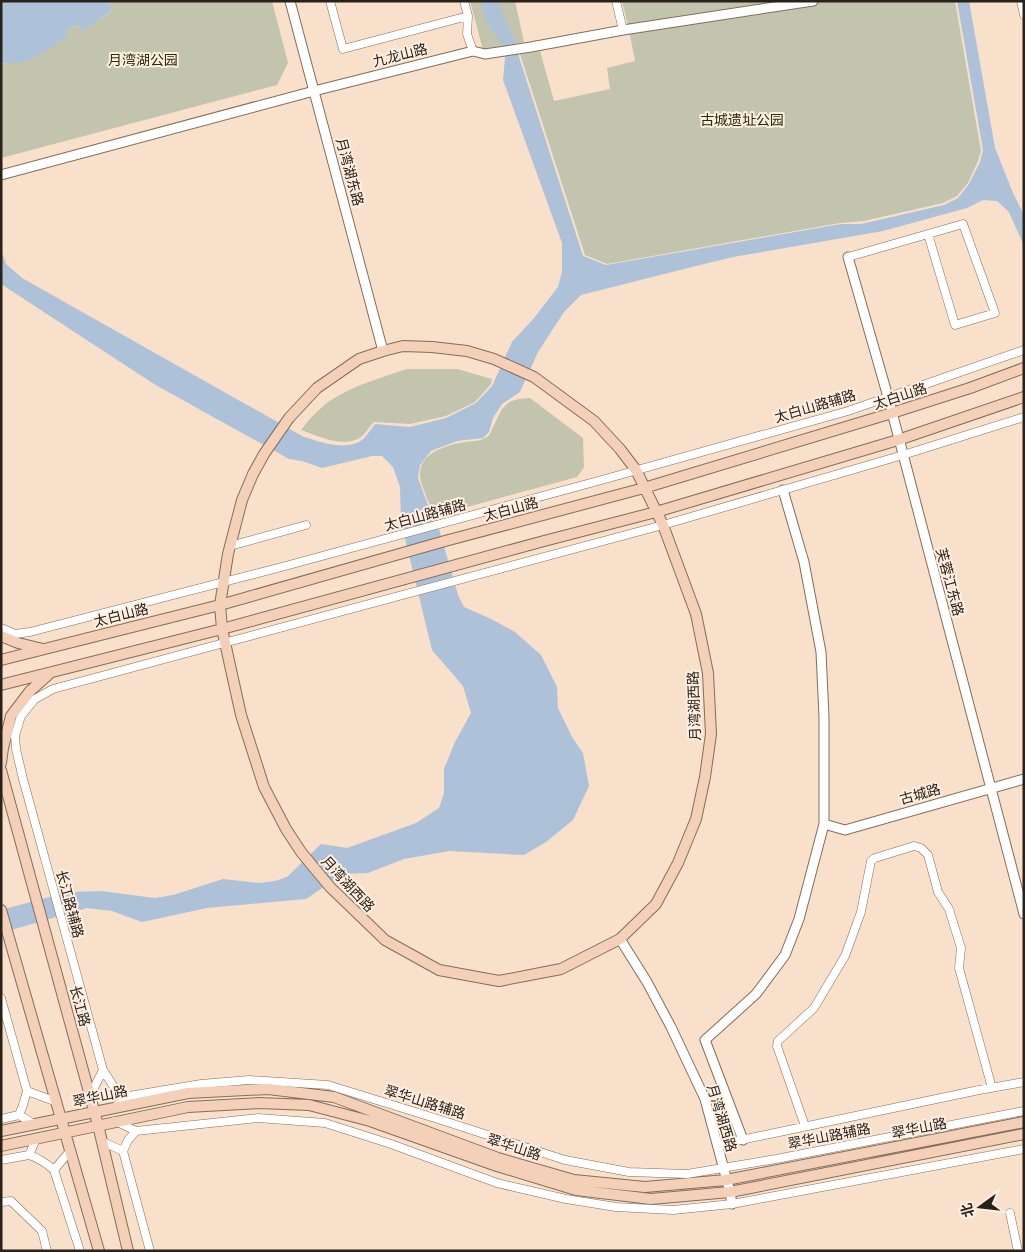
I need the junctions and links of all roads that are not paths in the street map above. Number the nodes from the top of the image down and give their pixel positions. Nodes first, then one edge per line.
1 (290, 1) edge
2 (330, 1) edge
3 (464, 1) edge
4 (616, 1) edge
5 (813, 1) edge
6 (1021, 1) edge
7 (1024, 15) edge
8 (468, 16) junction
9 (623, 30) junction
10 (473, 51) junction
11 (314, 91) junction
12 (1, 175) edge
13 (928, 234) junction
14 (848, 257) joint
15 (1024, 350) edge
16 (383, 351) junction
17 (1024, 368) edge
18 (888, 397) junction
19 (1024, 397) edge
20 (892, 414) junction
21 (1024, 417) edge
22 (898, 440) junction
23 (903, 455) junction
24 (636, 470) junction
25 (644, 488) junction
26 (783, 490) junction
27 (656, 512) junction
28 (306, 525) dead end
29 (663, 525) junction
30 (230, 546) junction
31 (223, 582) junction
32 (220, 604) junction
33 (1, 628) edge
34 (222, 628) junction
35 (1, 636) edge
36 (225, 642) junction
37 (44, 649) junction
38 (1, 660) edge
39 (50, 673) junction
40 (1, 686) edge
41 (1, 763) edge
42 (1, 770) edge
43 (1024, 780) edge
44 (990, 788) junction
45 (824, 824) junction
46 (1, 910) edge
47 (1024, 914) edge
48 (620, 938) junction
49 (1, 998) edge
50 (103, 1070) junction
51 (1024, 1082) edge
52 (992, 1088) junction
53 (27, 1091) junction
54 (90, 1096) junction
55 (129, 1096) junction
56 (57, 1102) junction
57 (115, 1107) junction
58 (94, 1111) junction
59 (1024, 1111) edge
60 (19, 1115) junction
61 (62, 1118) junction
62 (1, 1120) edge
63 (115, 1121) junction
64 (1024, 1122) edge
65 (34, 1124) junction
66 (98, 1125) junction
67 (805, 1126) junction
68 (1, 1131) edge
69 (136, 1131) junction
70 (65, 1133) junction
71 (1024, 1134) edge
72 (36, 1139) junction
73 (743, 1140) junction
74 (101, 1141) junction
75 (717, 1145) junction
76 (1, 1146) edge
77 (1024, 1148) edge
78 (70, 1151) junction
79 (123, 1151) junction
80 (29, 1155) junction
81 (1, 1160) edge
82 (723, 1168) junction
83 (54, 1170) junction
84 (726, 1180) junction
85 (730, 1192) junction
86 (1, 1202) edge
87 (732, 1204) junction
88 (1010, 1213) dead end
89 (46, 1251) edge
90 (80, 1251) edge
91 (99, 1251) edge
92 (128, 1251) edge
93 (150, 1251) edge
94 (1018, 1251) edge

1 - 11 street, 月湾湖东路
2 - 8 street
3 - 8 street
4 - 9 street
5 - 9 street, 九龙山路
6 - 7 street
8 - 10 street
9 - 10 street, 九龙山路
10 - 11 street, 九龙山路
11 - 12 street, 九龙山路
11 - 16 street, 月湾湖东路
13 - 13 street
13 - 14 street
14 - 18 street, 芙蓉江东路
15 - 18 street, 太白山路辅路
16 - 24 main road
16 - 30 main road
17 - 20 main road, 太白山路
18 - 20 street, 芙蓉江东路
18 - 24 street, 太白山路辅路
19 - 22 main road
20 - 22 street, 芙蓉江东路
20 - 25 main road, 太白山路
21 - 23 street
22 - 23 street, 芙蓉江东路
22 - 27 main road
23 - 26 street
23 - 44 street, 芙蓉江东路
24 - 25 main road
24 - 31 street, 太白山路辅路
25 - 27 main road, 月湾湖西路
25 - 32 main road, 太白山路
26 - 29 street
26 - 45 street
27 - 29 main road, 月湾湖西路
27 - 34 main road
28 - 30 street
29 - 36 street
29 - 48 main road, 月湾湖西路
30 - 31 main road
31 - 32 main road
31 - 33 street, 太白山路辅路
32 - 34 main road, 月湾湖西路
32 - 37 main road, 太白山路
34 - 36 main road, 月湾湖西路
34 - 39 main road
35 - 37 main road
36 - 48 main road, 月湾湖西路
36 - 50 street, 长江路辅路
37 - 38 main road, 太白山路
39 - 40 main road
39 - 41 main road
42 - 54 main road, 长江路
43 - 44 street, 古城路
44 - 45 street, 古城路
44 - 47 street, 芙蓉江东路
45 - 73 street
46 - 56 main road
48 - 75 street, 月湾湖西路
49 - 53 street
50 - 54 street
50 - 55 street
51 - 52 street
52 - 67 street
52 - 67 street
53 - 56 street
53 - 60 street
54 - 58 main road, 长江路
55 - 57 street, 翠华山路辅路
55 - 82 street, 翠华山路辅路
56 - 61 main road
57 - 58 main road, 翠华山路
57 - 84 main road, 翠华山路
58 - 61 main road, 翠华山路
58 - 66 main road, 长江路
59 - 82 street, 翠华山路辅路
60 - 62 street
60 - 65 street
61 - 65 main road, 翠华山路
61 - 70 main road
63 - 66 main road, 翠华山路
63 - 69 street
63 - 85 main road, 翠华山路
64 - 84 main road, 翠华山路
65 - 68 main road, 翠华山路
66 - 70 main road, 翠华山路
66 - 74 main road, 长江路
67 - 73 street
69 - 79 street
69 - 87 street
70 - 72 main road, 翠华山路
70 - 78 main road
71 - 85 main road, 翠华山路
72 - 76 main road, 翠华山路
72 - 80 street
73 - 75 street
74 - 79 street
74 - 92 main road, 长江路
75 - 82 street, 月湾湖西路
77 - 87 street
78 - 83 street
78 - 91 main road
79 - 93 street
80 - 81 street
80 - 83 street
82 - 84 street, 月湾湖西路
83 - 90 street
84 - 85 street, 月湾湖西路
85 - 87 street, 月湾湖西路
86 - 89 street
88 - 94 street

